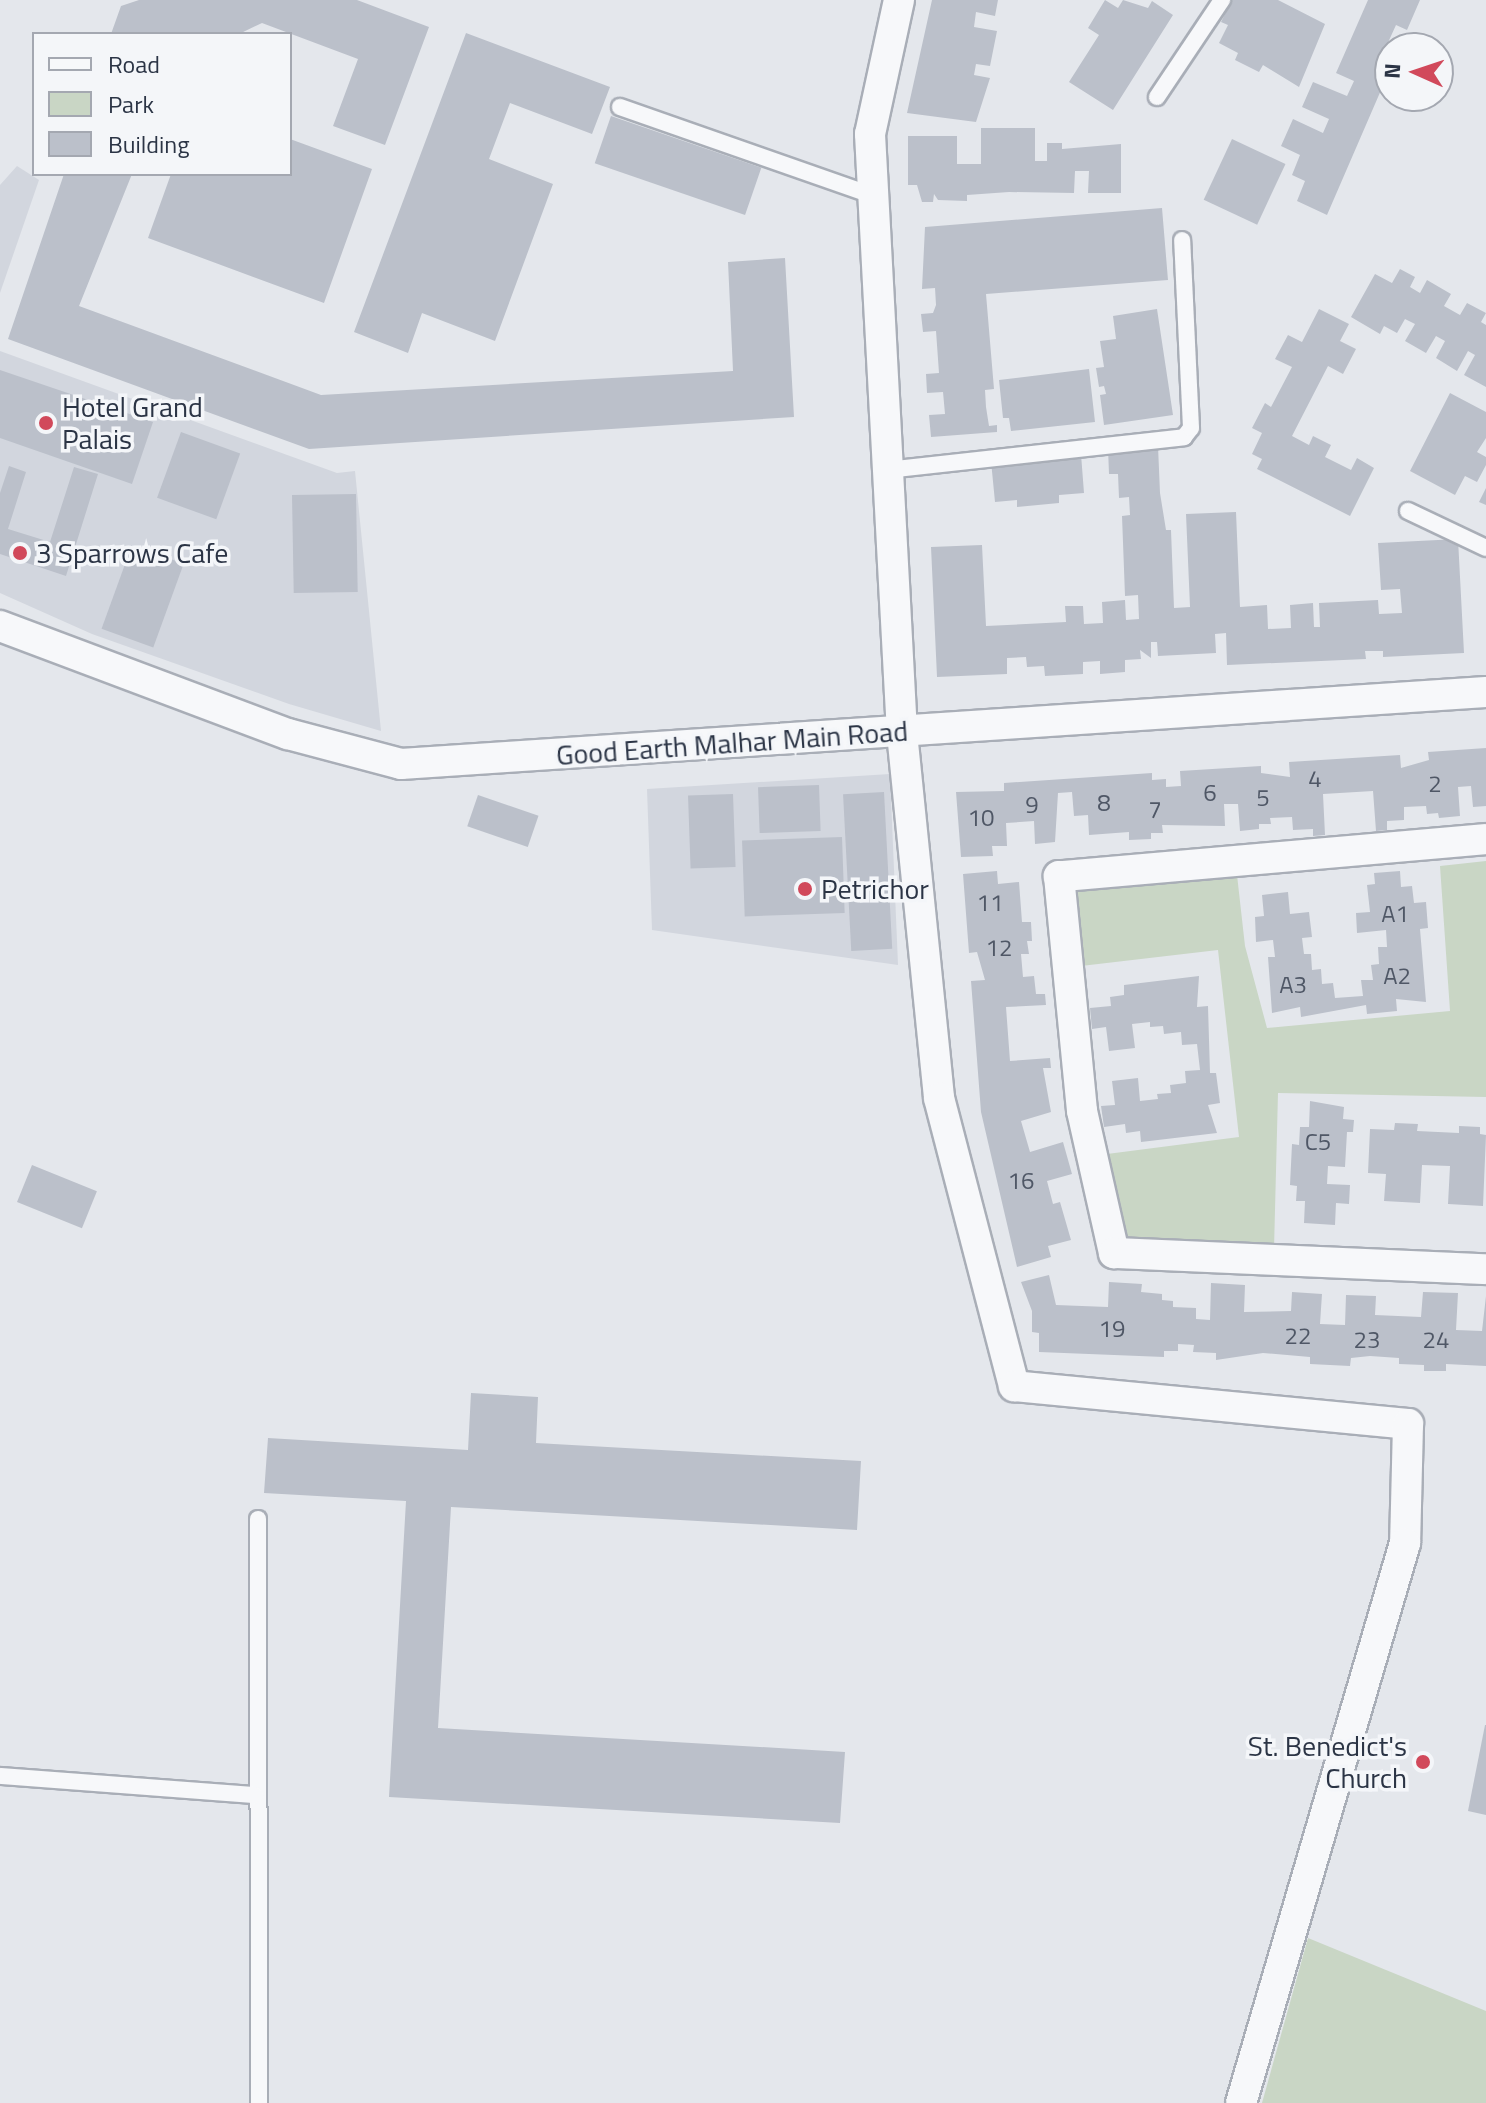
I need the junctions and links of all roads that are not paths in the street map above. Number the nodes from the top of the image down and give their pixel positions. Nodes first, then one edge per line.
1 (899, 0) edge
2 (1222, 0) edge
3 (1157, 97) dead end
4 (620, 107) dead end
5 (874, 196) junction
6 (1182, 240) dead end
7 (887, 470) junction
8 (1408, 511) dead end
9 (1486, 548) edge
10 (0, 626) edge
11 (1486, 692) edge
12 (902, 733) junction
13 (1486, 839) edge
14 (1486, 1269) edge
15 (258, 1519) dead end
16 (0, 1776) edge
17 (255, 1795) junction
18 (259, 2103) edge
19 (1241, 2103) edge

1 - 5 street
2 - 3 lane
4 - 5 lane
5 - 7 street
6 - 7 lane
7 - 12 street
8 - 9 lane
10 - 12 street, Good Earth Malhar Main Road
11 - 12 street, Good Earth Malhar Main Road
12 - 19 street
13 - 14 street
15 - 17 lane
16 - 17 lane
17 - 18 lane

